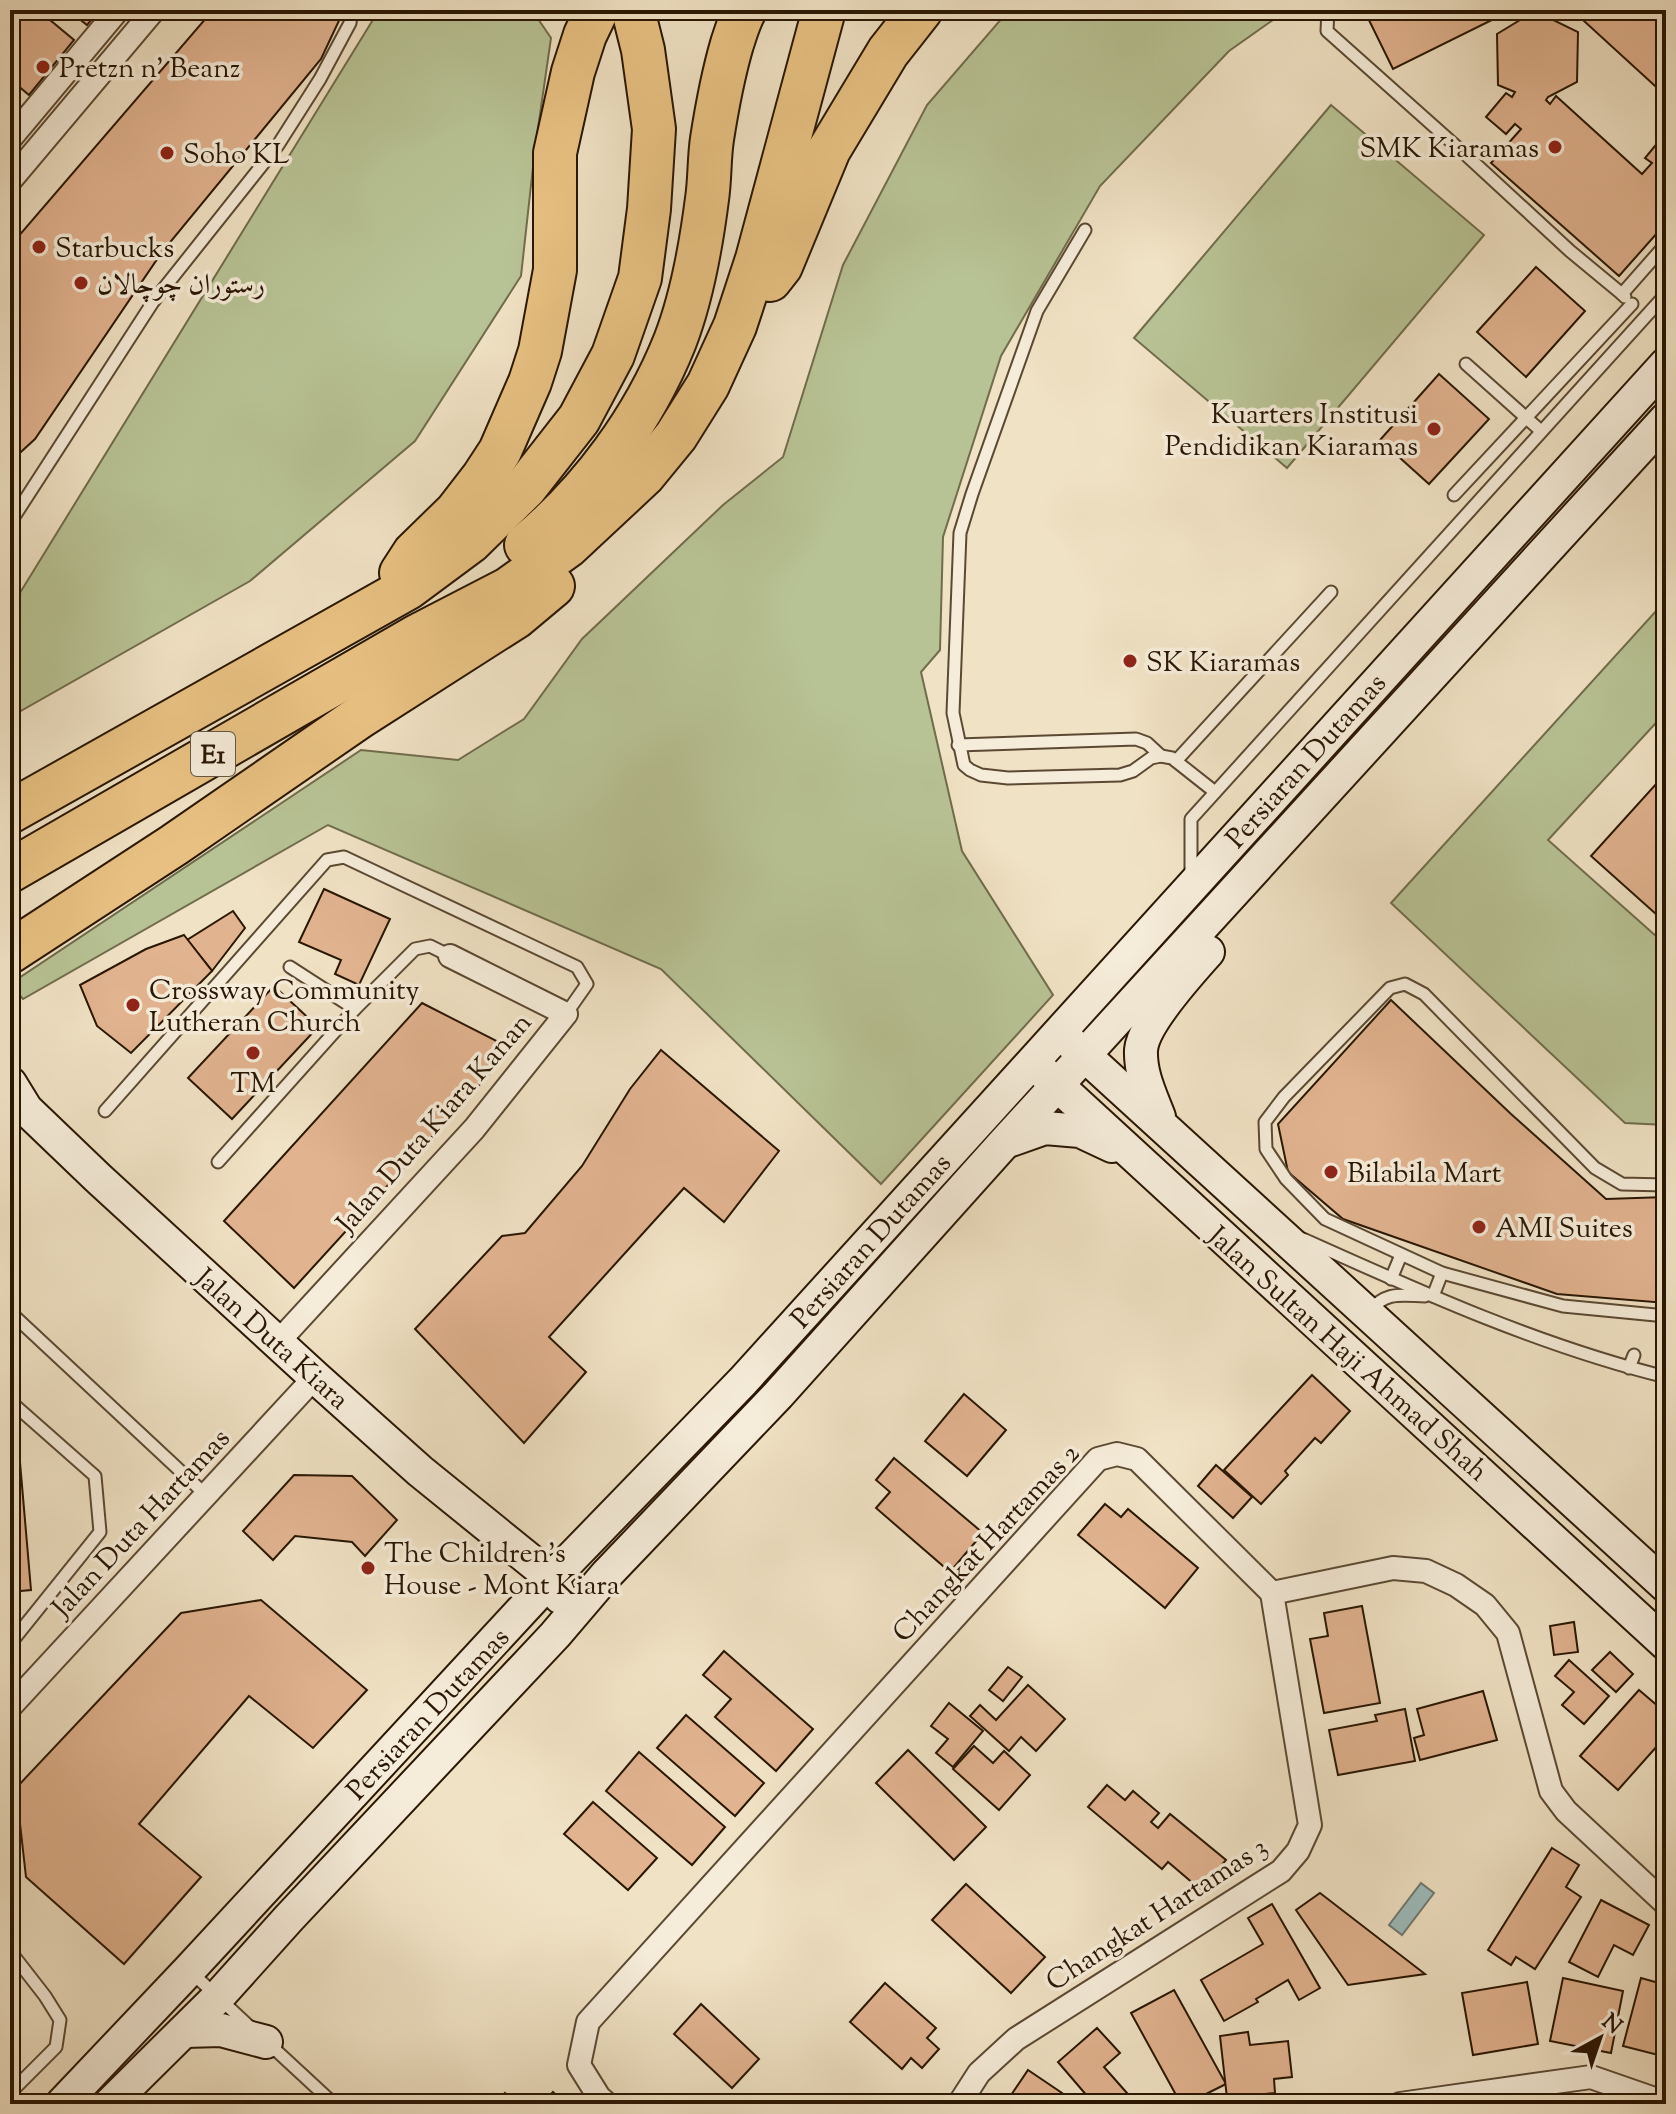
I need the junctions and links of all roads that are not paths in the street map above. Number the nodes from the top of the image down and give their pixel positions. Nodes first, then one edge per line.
1 (118, 10) edge
2 (154, 10) edge
3 (352, 10) edge
4 (597, 10) edge
5 (633, 10) edge
6 (745, 10) edge
7 (824, 10) edge
8 (921, 10) edge
9 (1328, 10) edge
10 (14, 127) edge
11 (10, 181) edge
12 (1085, 230) dead end
13 (1666, 244) edge
14 (1622, 294) junction
15 (1666, 294) edge
16 (1632, 304) junction
17 (1646, 316) junction
18 (735, 326) junction
19 (1466, 364) dead end
20 (1666, 364) edge
21 (1526, 417) junction
22 (1666, 419) edge
23 (1541, 431) junction
24 (1454, 495) dead end
25 (611, 507) junction
26 (10, 523) edge
27 (1331, 592) dead end
28 (382, 603) junction
29 (417, 636) junction
30 (958, 745) junction
31 (1161, 756) junction
32 (1176, 761) junction
33 (1215, 792) junction
34 (10, 812) edge
35 (1295, 824) junction
36 (10, 871) edge
37 (1191, 885) junction
38 (10, 952) edge
39 (450, 956) joint
40 (290, 967) dead end
41 (355, 1009) junction
42 (566, 1014) junction
43 (1059, 1032) junction
44 (1085, 1055) junction
45 (1032, 1062) junction
46 (10, 1083) edge
47 (1056, 1086) junction
48 (105, 1111) dead end
49 (1162, 1126) junction
50 (1005, 1142) junction
51 (1133, 1156) junction
52 (218, 1162) dead end
53 (1666, 1185) edge
54 (1270, 1224) junction
55 (1401, 1255) junction
56 (1442, 1273) junction
57 (1391, 1279) junction
58 (1433, 1296) junction
59 (10, 1312) edge
60 (1367, 1313) junction
61 (1666, 1316) edge
62 (284, 1336) junction
63 (1634, 1355) dead end
64 (1629, 1368) junction
65 (315, 1377) junction
66 (1666, 1377) edge
67 (10, 1401) edge
68 (206, 1495) junction
69 (607, 1574) junction
70 (552, 1578) junction
71 (1666, 1586) edge
72 (1272, 1593) junction
73 (555, 1635) junction
74 (10, 1644) edge
75 (1666, 1644) edge
76 (21, 1684) edge
77 (10, 1707) edge
78 (1666, 1904) edge
79 (10, 1951) edge
80 (189, 1970) junction
81 (218, 1997) junction
82 (185, 2031) junction
83 (266, 2042) junction
84 (10, 2093) edge
85 (1666, 2103) edge
86 (62, 2104) edge
87 (110, 2104) edge
88 (334, 2104) edge
89 (607, 2104) edge
90 (959, 2104) edge
91 (1400, 2104) edge

1 - 10 street
2 - 11 street
3 - 26 lane
4 - 28 highway
5 - 28 highway
6 - 29 highway
7 - 18 highway
8 - 18 highway
9 - 14 lane
12 - 30 lane
13 - 14 lane
14 - 16 lane
15 - 17 lane
16 - 17 lane
16 - 21 lane
17 - 23 lane
18 - 25 highway, E1
19 - 21 lane
20 - 37 street, Persiaran Dutamas
21 - 23 lane
21 - 24 lane
22 - 35 street, Persiaran Dutamas
23 - 33 lane
25 - 29 highway, E1
25 - 38 highway
27 - 32 lane
28 - 34 highway, E1
29 - 36 highway, E1
30 - 31 lane
30 - 31 lane
31 - 32 lane
32 - 33 lane
33 - 37 lane
35 - 44 street, Persiaran Dutamas
35 - 49 street
37 - 43 street, Persiaran Dutamas
39 - 41 lane
39 - 42 street, Jalan Duta Kiara Kanan
40 - 41 lane
41 - 52 lane
42 - 48 lane
42 - 62 street, Jalan Duta Kiara Kanan
43 - 44 street, Jalan Sultan Haji Ahmad Shah
43 - 45 street, Persiaran Dutamas
44 - 47 street, Persiaran Dutamas
44 - 49 street, Jalan Sultan Haji Ahmad Shah
45 - 47 street, Jalan Sultan Haji Ahmad Shah
45 - 70 street, Persiaran Dutamas
46 - 62 street, Jalan Duta Kiara
47 - 50 street, Persiaran Dutamas
47 - 51 street, Jalan Sultan Haji Ahmad Shah
49 - 54 street, Jalan Sultan Haji Ahmad Shah
50 - 51 street
50 - 69 street, Persiaran Dutamas
51 - 75 street, Jalan Sultan Haji Ahmad Shah
53 - 55 lane
54 - 57 lane
54 - 60 street, Jalan Sultan Haji Ahmad Shah
55 - 56 lane
55 - 57 lane
56 - 58 lane
56 - 61 lane
57 - 58 lane
58 - 60 lane
58 - 64 lane
59 - 68 lane
60 - 71 street, Jalan Sultan Haji Ahmad Shah
62 - 65 street, Jalan Duta Kiara
63 - 64 lane
64 - 66 lane
65 - 68 street, Jalan Duta Hartamas
65 - 70 street, Jalan Duta Kiara
67 - 74 lane
68 - 76 street, Jalan Duta Hartamas
69 - 70 street
69 - 73 street, Persiaran Dutamas
70 - 73 street
70 - 80 street, Persiaran Dutamas
72 - 78 street
72 - 89 street, Changkat Hartamas 2
72 - 90 street, Changkat Hartamas 3
73 - 81 street, Persiaran Dutamas
76 - 77 street, Jalan Duta Hartamas
79 - 84 lane
80 - 81 lane
80 - 86 street, Persiaran Dutamas
81 - 82 street, Persiaran Dutamas
81 - 83 lane
82 - 83 street
82 - 87 street, Persiaran Dutamas
83 - 88 lane
85 - 91 street

